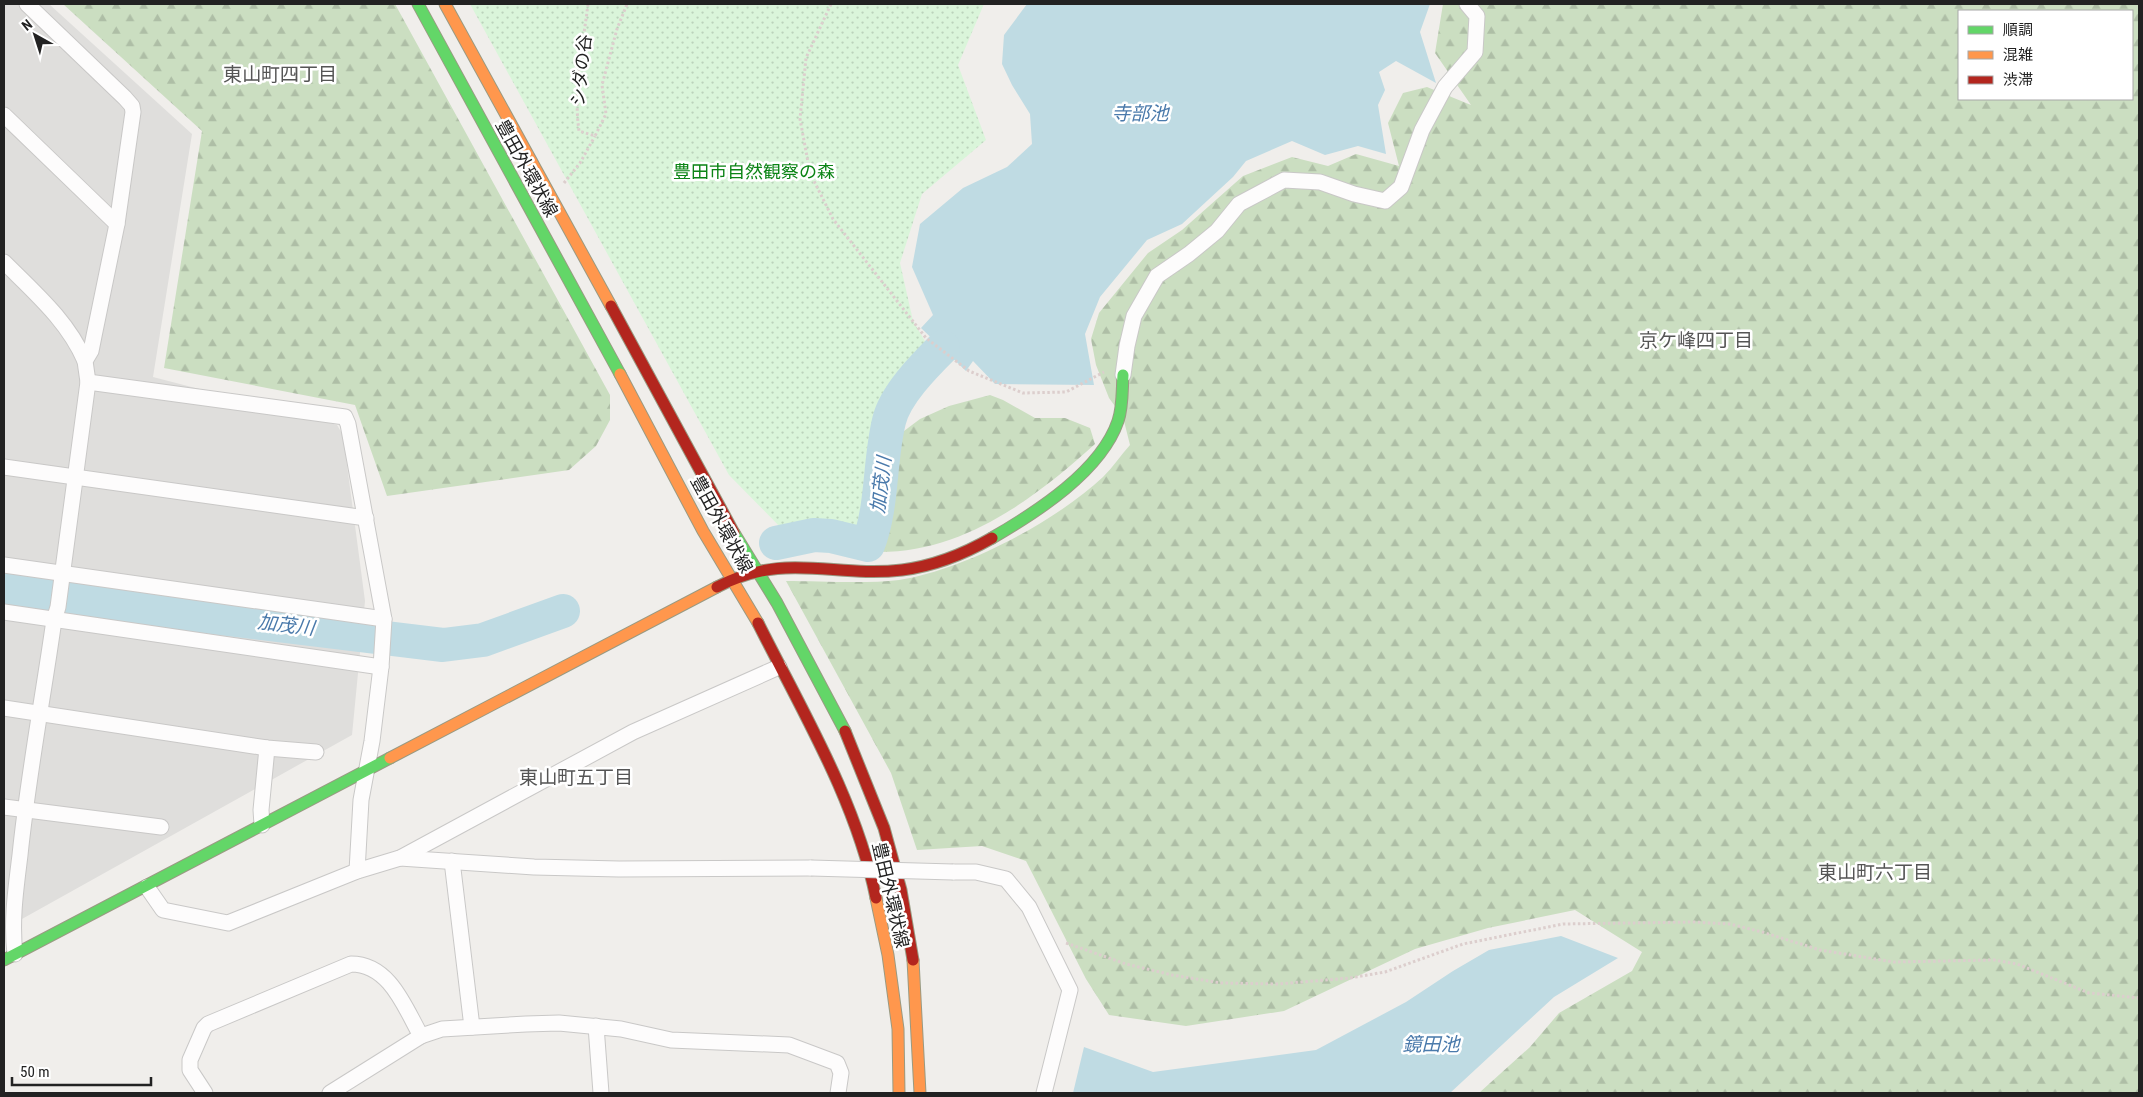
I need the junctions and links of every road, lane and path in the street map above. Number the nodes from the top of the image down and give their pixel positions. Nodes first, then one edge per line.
1 (27, 4) edge
2 (418, 4) edge
3 (445, 4) edge
4 (588, 4) edge
5 (627, 4) edge
6 (831, 4) edge
7 (1467, 4) edge
8 (4, 115) edge
9 (595, 136) junction
10 (563, 185) dead end
11 (117, 224) junction
12 (7, 273) edge
13 (85, 361) junction
14 (1123, 375) junction
15 (88, 382) junction
16 (4, 467) edge
17 (75, 478) junction
18 (366, 518) junction
19 (4, 565) edge
20 (758, 570) junction
21 (61, 579) junction
22 (732, 579) junction
23 (4, 612) edge
24 (56, 614) junction
25 (384, 620) junction
26 (382, 666) junction
27 (779, 667) junction
28 (4, 708) edge
29 (41, 713) junction
30 (267, 748) junction
31 (316, 752) dead end
32 (367, 771) junction
33 (4, 807) edge
34 (24, 810) junction
35 (262, 825) junction
36 (161, 827) dead end
37 (400, 858) junction
38 (452, 861) junction
39 (357, 870) junction
40 (147, 887) junction
41 (1044, 935) junction
42 (9, 957) edge
43 (2139, 998) edge
44 (596, 1026) junction
45 (472, 1027) junction
46 (421, 1036) junction
47 (205, 1093) edge
48 (330, 1093) edge
49 (601, 1093) edge
50 (838, 1093) edge
51 (899, 1093) edge
52 (920, 1093) edge
53 (1044, 1093) edge

1 - 11 street
2 - 22 street, 豊田外環状線
3 - 20 street, 豊田外環状線
4 - 9 path, シダの谷
5 - 9 path, シダの谷
6 - 14 path
7 - 14 street
8 - 11 street
9 - 10 path
11 - 13 street
12 - 13 street
13 - 15 street
14 - 20 street
15 - 17 street
15 - 18 street
16 - 17 street
17 - 18 street
17 - 21 street
18 - 25 street
19 - 21 street
20 - 22 street
20 - 52 street, 豊田外環状線
21 - 24 street
21 - 25 street
22 - 27 street, 豊田外環状線
22 - 32 street
23 - 24 street
24 - 26 street
24 - 29 street
25 - 26 street
26 - 32 street
27 - 37 street
27 - 51 street, 豊田外環状線
28 - 29 street
29 - 30 street
29 - 34 street
30 - 31 street
30 - 35 street
32 - 35 street
32 - 39 street
33 - 34 street
34 - 36 street
34 - 42 street
35 - 40 street
37 - 38 street
37 - 39 street
38 - 41 street, bridge
38 - 45 street
39 - 40 street
40 - 42 street
41 - 43 path
41 - 53 street
44 - 45 street
44 - 49 street
44 - 50 street
45 - 46 street
46 - 47 street
46 - 48 street

